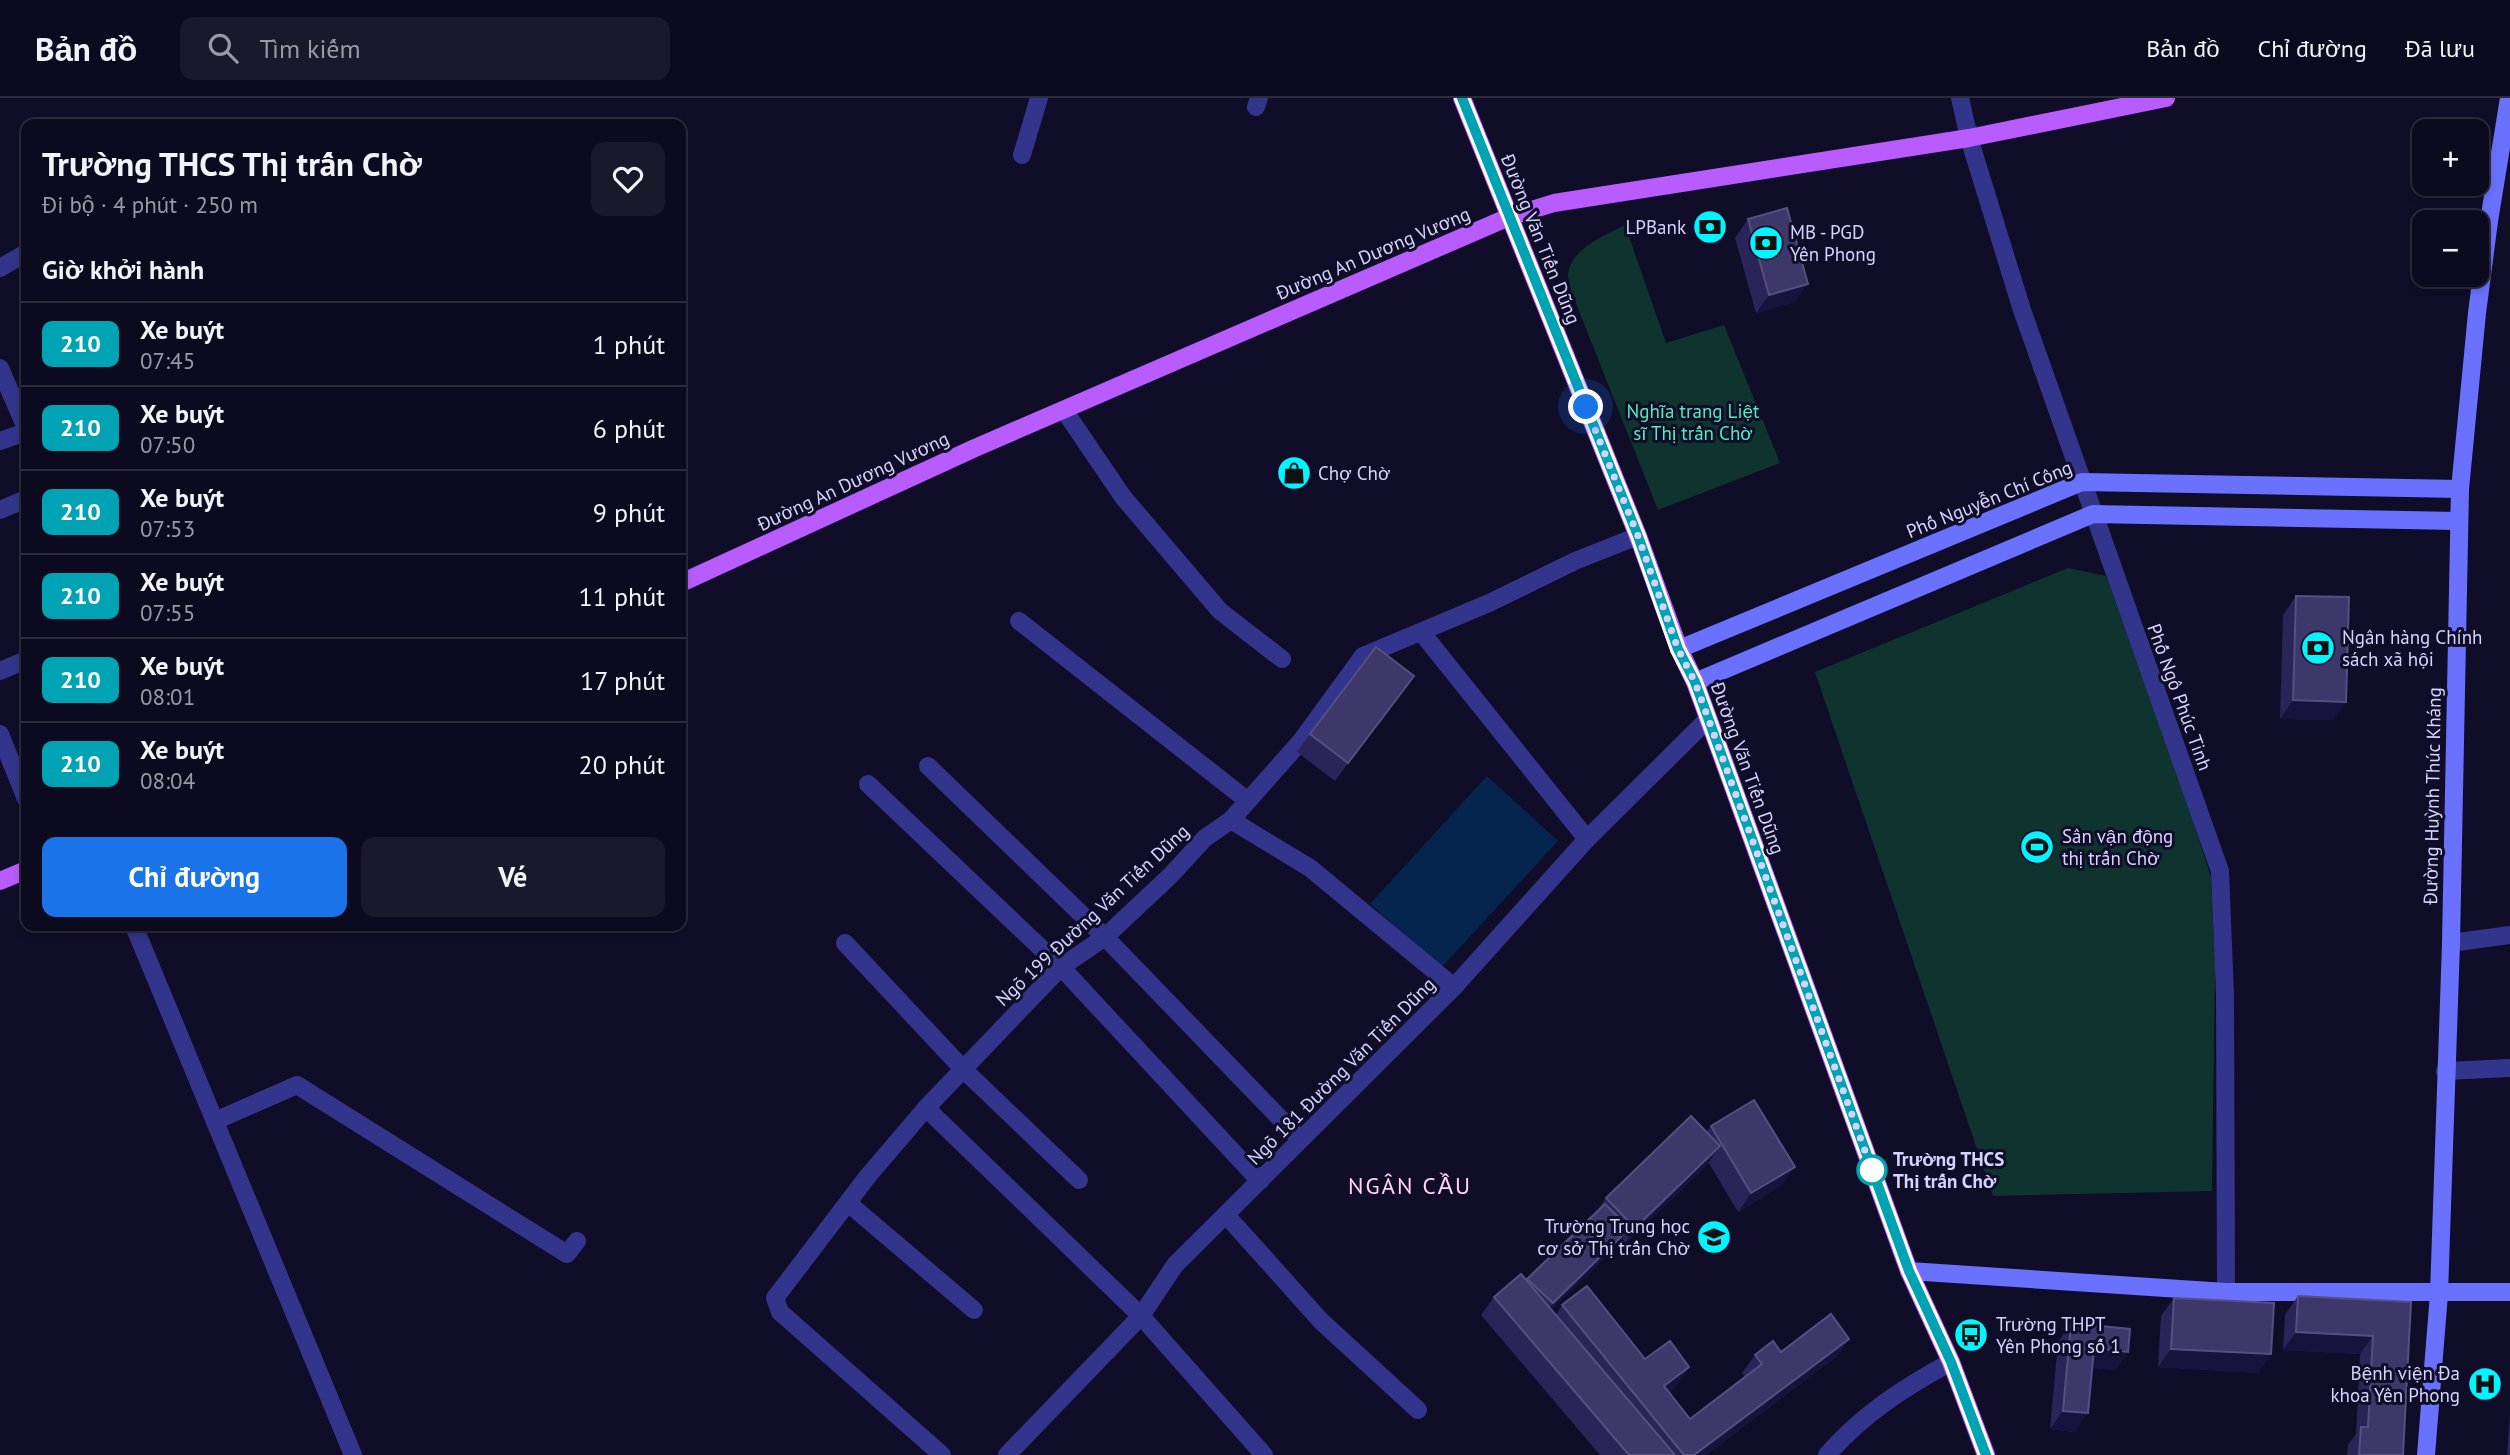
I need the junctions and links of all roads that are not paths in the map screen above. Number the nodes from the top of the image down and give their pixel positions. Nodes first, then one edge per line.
1 (1039, 98) edge
2 (1462, 98) edge
3 (1960, 98) edge
4 (2166, 98) edge
5 (2508, 98) edge
6 (1969, 138) junction
7 (1022, 155) dead end
8 (1509, 217) junction
9 (21, 256) edge
10 (0, 268) edge
11 (1, 372) edge
12 (1064, 410) junction
13 (21, 418) edge
14 (21, 432) edge
15 (0, 441) edge
16 (2082, 482) junction
17 (2460, 489) junction
18 (21, 501) edge
19 (0, 510) edge
20 (2093, 514) junction
21 (2458, 521) junction
22 (1638, 536) junction
23 (686, 581) edge
24 (1019, 621) dead end
25 (1422, 633) junction
26 (1678, 649) junction
27 (1282, 659) dead end
28 (21, 662) edge
29 (0, 671) edge
30 (1695, 682) junction
31 (1708, 719) junction
32 (0, 734) edge
33 (928, 766) dead end
34 (868, 784) dead end
35 (21, 786) edge
36 (1248, 800) junction
37 (1231, 820) junction
38 (1587, 839) junction
39 (21, 872) edge
40 (0, 881) edge
41 (136, 931) edge
42 (2510, 935) edge
43 (1105, 937) junction
44 (845, 943) dead end
45 (2451, 943) junction
46 (1061, 967) junction
47 (1454, 987) junction
48 (2510, 1068) edge
49 (964, 1070) junction
50 (2445, 1071) junction
51 (926, 1108) junction
52 (215, 1122) junction
53 (1300, 1139) junction
54 (1079, 1180) dead end
55 (1260, 1181) junction
56 (848, 1203) junction
57 (1226, 1215) junction
58 (577, 1241) dead end
59 (1909, 1271) junction
60 (2226, 1292) junction
61 (2510, 1292) edge
62 (2439, 1294) junction
63 (974, 1310) dead end
64 (1141, 1316) junction
65 (1951, 1362) junction
66 (1418, 1410) dead end
67 (939, 1452) edge
68 (353, 1455) edge
69 (1007, 1455) edge
70 (1264, 1455) edge
71 (1827, 1455) edge
72 (1986, 1455) edge
73 (2426, 1455) edge

1 - 7 street
2 - 8 main road, Đường Văn Tiến Dũng
3 - 6 street, Phố Ngô Phúc Tinh
4 - 6 main road, Đường An Dương Vương
5 - 17 main road, Đường Huỳnh Thúc Kháng
6 - 8 main road, Đường An Dương Vương
6 - 16 street, Phố Ngô Phúc Tinh
8 - 12 main road, Đường An Dương Vương
8 - 22 main road, Đường Văn Tiến Dũng
9 - 10 street
11 - 13 street
12 - 23 main road, Đường An Dương Vương
12 - 27 street
14 - 15 street
16 - 17 main road, Phố Nguyễn Chí Công
16 - 20 street, Phố Ngô Phúc Tinh
16 - 26 main road, Phố Nguyễn Chí Công
17 - 21 main road, Đường Huỳnh Thúc Kháng
18 - 19 street
20 - 21 main road
20 - 30 main road
20 - 60 street, Phố Ngô Phúc Tinh
21 - 45 main road, Đường Huỳnh Thúc Kháng
22 - 25 street, Ngõ 199 Đường Văn Tiến Dũng
22 - 26 main road, Đường Văn Tiến Dũng
24 - 36 street
25 - 36 street, Ngõ 199 Đường Văn Tiến Dũng
25 - 38 street
26 - 30 main road, Đường Văn Tiến Dũng
28 - 29 street
30 - 31 main road, Đường Văn Tiến Dũng
31 - 38 street, Ngõ 181 Đường Văn Tiến Dũng
31 - 59 main road, Đường Văn Tiến Dũng
32 - 35 street
33 - 43 street
34 - 46 street
36 - 37 street, Ngõ 199 Đường Văn Tiến Dũng
37 - 43 street, Ngõ 199 Đường Văn Tiến Dũng
37 - 47 street
38 - 47 street, Ngõ 181 Đường Văn Tiến Dũng
39 - 40 main road
41 - 52 street
42 - 45 street
43 - 46 street, Ngõ 199 Đường Văn Tiến Dũng
43 - 53 street
44 - 49 street
45 - 50 main road, Đường Huỳnh Thúc Kháng
46 - 49 street, Ngõ 199 Đường Văn Tiến Dũng
46 - 55 street
47 - 53 street, Ngõ 181 Đường Văn Tiến Dũng
48 - 50 street
49 - 51 street, Ngõ 199 Đường Văn Tiến Dũng
49 - 54 street
50 - 62 main road, Đường Huỳnh Thúc Kháng
51 - 56 street, Ngõ 199 Đường Văn Tiến Dũng
51 - 64 street
52 - 58 street
52 - 68 street
53 - 55 street, Ngõ 181 Đường Văn Tiến Dũng
55 - 57 street, Ngõ 181 Đường Văn Tiến Dũng
56 - 63 street
56 - 67 street, Ngõ 199 Đường Văn Tiến Dũng
57 - 64 street, Ngõ 181 Đường Văn Tiến Dũng
57 - 66 street
59 - 60 main road
59 - 65 main road, Đường Văn Tiến Dũng
60 - 62 main road
61 - 62 main road
62 - 73 main road, Đường Huỳnh Thúc Kháng
64 - 69 street, Ngõ 181 Đường Văn Tiến Dũng
64 - 70 street
65 - 71 street
65 - 72 main road, Đường Văn Tiến Dũng

